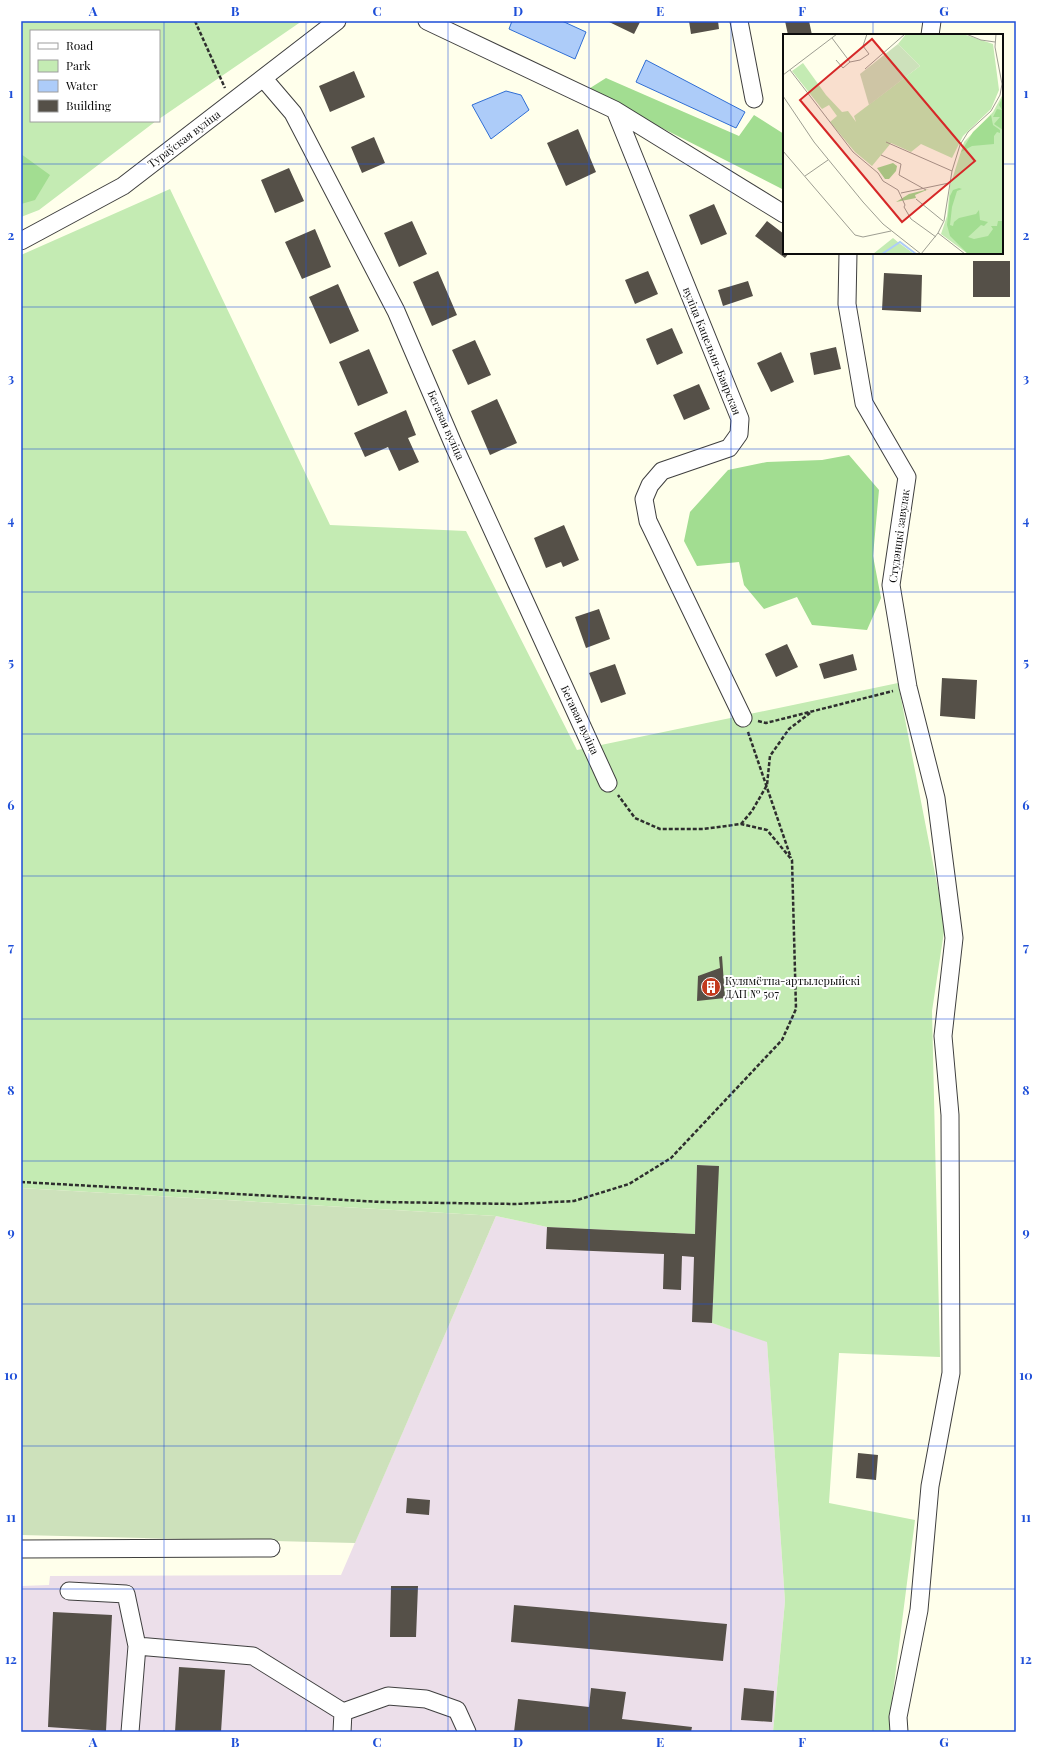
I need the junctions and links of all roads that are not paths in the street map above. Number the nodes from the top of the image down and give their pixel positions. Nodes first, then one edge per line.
1 (337, 21) edge
2 (427, 21) edge
3 (739, 21) edge
4 (932, 21) edge
5 (930, 34) edge
6 (264, 79) junction
7 (754, 99) dead end
8 (615, 110) junction
9 (783, 213) edge
10 (21, 241) edge
11 (848, 254) edge
12 (743, 718) road end
13 (608, 783) road end
14 (271, 1548) dead end
15 (21, 1549) edge
16 (69, 1591) dead end
17 (137, 1646) junction
18 (343, 1712) junction
19 (130, 1732) edge
20 (342, 1732) edge
21 (467, 1732) edge
22 (898, 1732) edge

1 - 6 street, Тураўская вуліца
2 - 8 street
3 - 7 street
4 - 5 street
6 - 10 street, Тураўская вуліца
6 - 13 street, Бегавая вуліца
8 - 9 street
8 - 12 street, вуліца Кацельня-Баярская
11 - 22 street, Студэнцкі завулак
14 - 15 street
16 - 17 street
17 - 18 street
17 - 19 street
18 - 20 street
18 - 21 street

